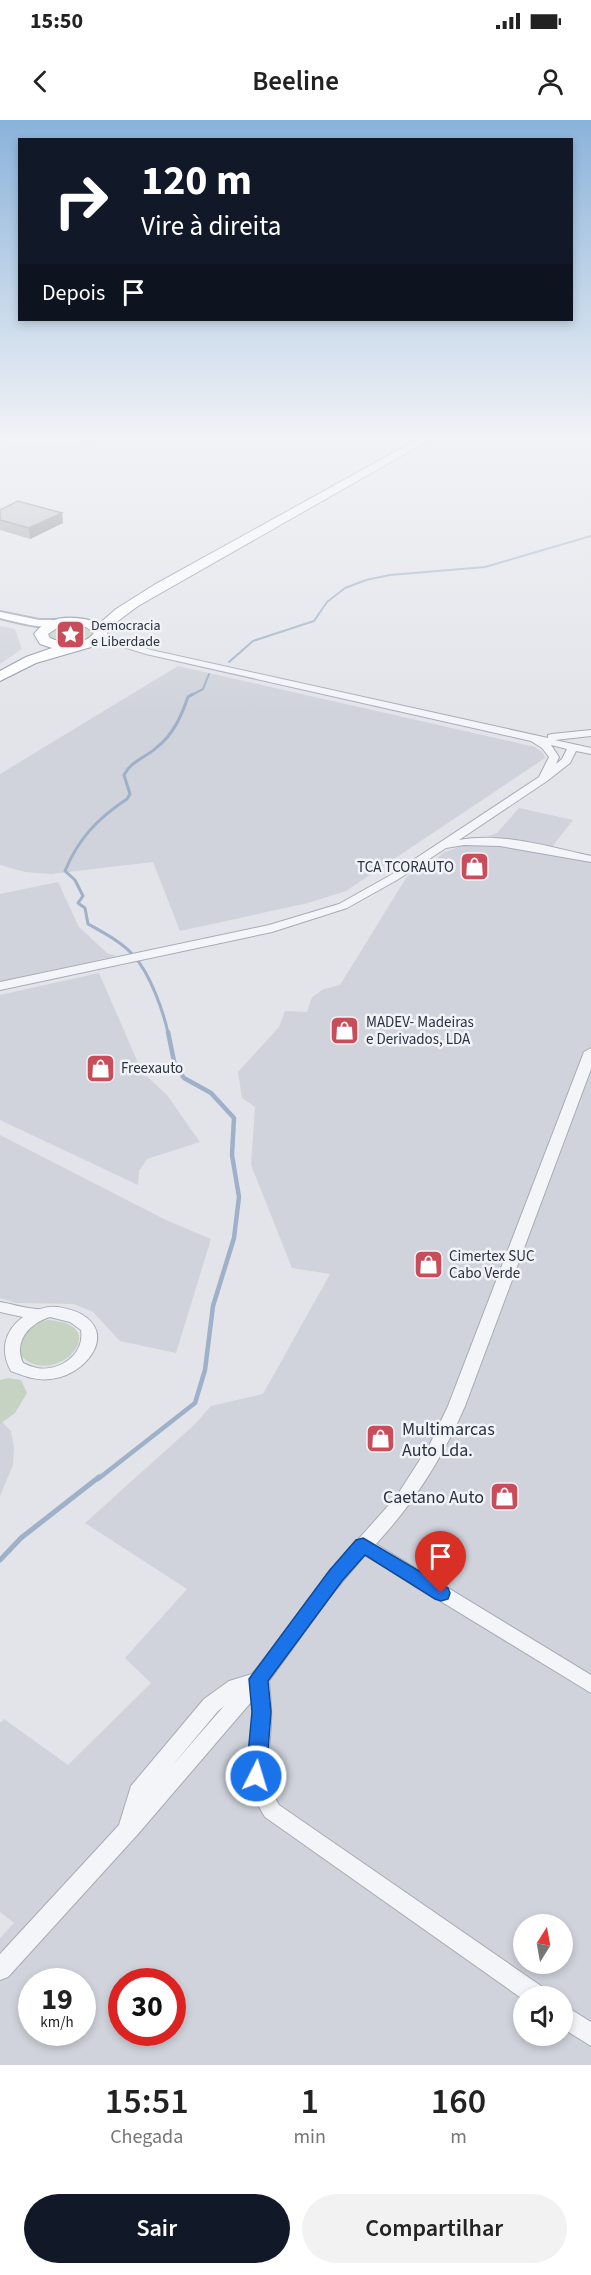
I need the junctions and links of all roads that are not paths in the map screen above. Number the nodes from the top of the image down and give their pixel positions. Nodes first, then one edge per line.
1 (251, 530) edge
2 (264, 530) edge
3 (0, 615) edge
4 (0, 621) edge
5 (66, 622) junction
6 (102, 633) junction
7 (41, 636) junction
8 (74, 646) junction
9 (149, 652) junction
10 (0, 670) edge
11 (0, 677) edge
12 (591, 734) edge
13 (526, 736) junction
14 (591, 742) edge
15 (573, 747) junction
16 (591, 751) edge
17 (543, 779) junction
18 (466, 830) junction
19 (518, 846) junction
20 (437, 849) junction
21 (591, 859) edge
22 (0, 986) edge
23 (591, 1052) edge
24 (586, 1087) edge
25 (0, 1307) edge
26 (36, 1314) junction
27 (2, 1336) edge
28 (363, 1545) junction
29 (259, 1679) junction
30 (591, 1684) edge
31 (0, 1970) edge
32 (522, 1986) edge
33 (573, 2023) edge
34 (591, 2035) edge

1 - 5 highway
2 - 6 highway
3 - 5 main road
4 - 7 main road
5 - 6 highway
5 - 7 highway
6 - 8 highway
6 - 9 street
7 - 8 highway
7 - 10 highway
8 - 9 street
8 - 11 highway
9 - 13 street
12 - 13 street
13 - 15 street
13 - 17 street
14 - 15 street
15 - 16 street
15 - 17 street
17 - 18 street
18 - 19 street
18 - 20 street
19 - 20 street
19 - 21 street
20 - 22 street
23 - 24 street
24 - 28 street
25 - 26 street
26 - 27 street
26 - 27 street
28 - 29 street
28 - 30 street
29 - 31 street
29 - 32 street
33 - 34 street

